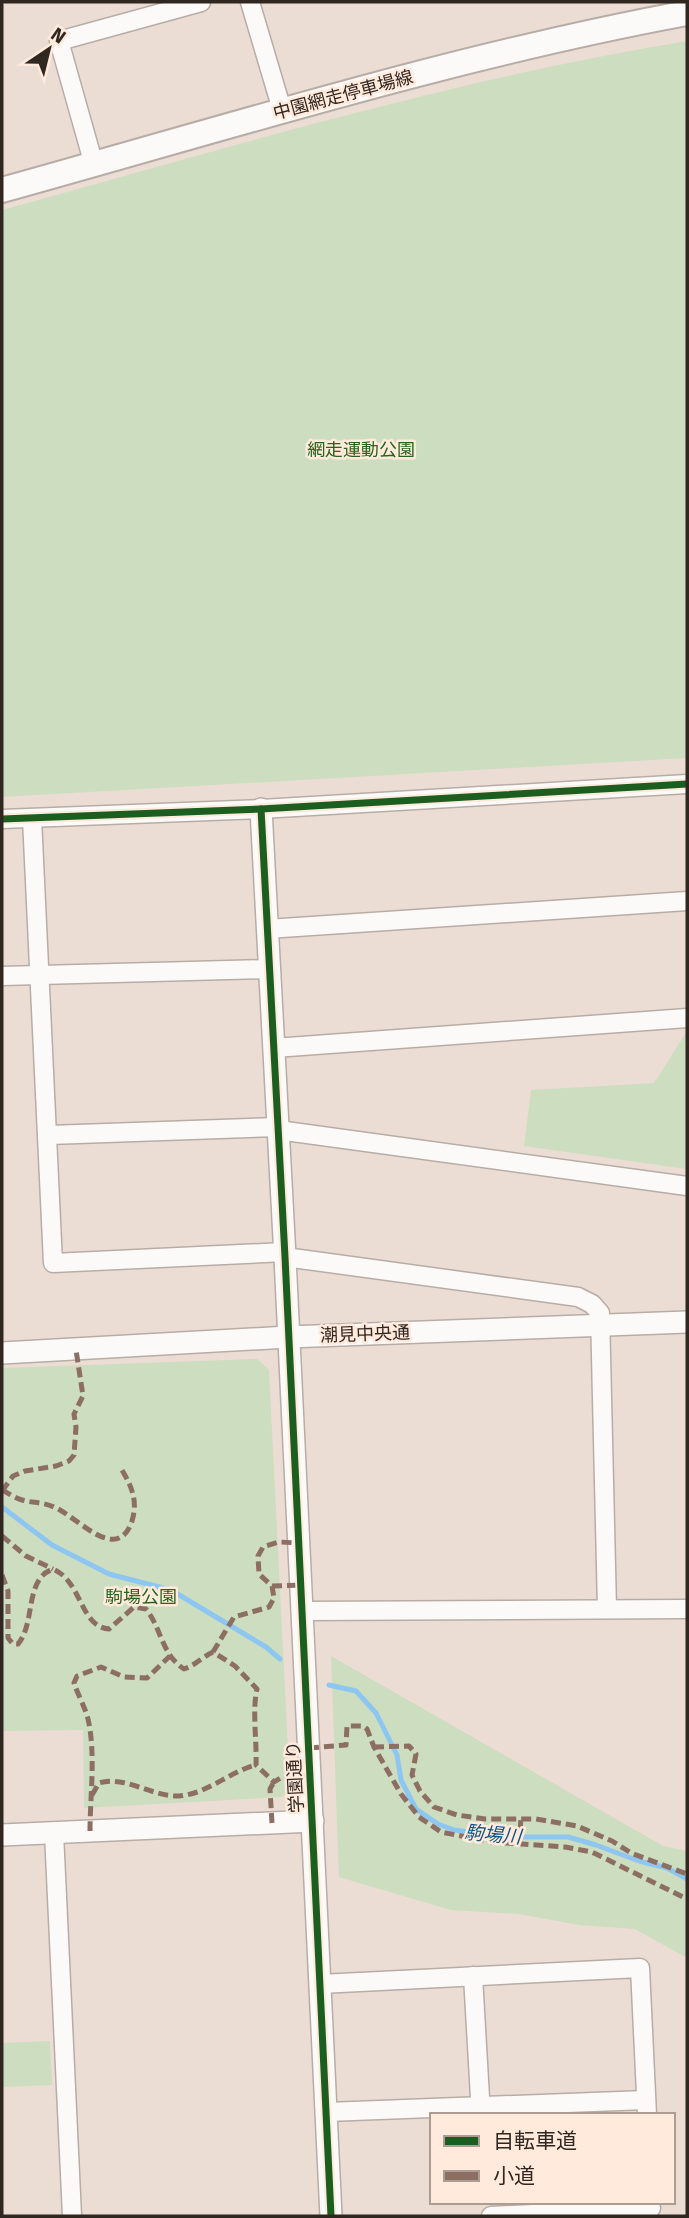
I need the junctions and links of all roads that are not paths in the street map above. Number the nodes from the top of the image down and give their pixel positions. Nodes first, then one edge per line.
1 (201, 2) edge
2 (250, 2) edge
3 (687, 13) edge
4 (282, 110) junction
5 (94, 164) junction
6 (2, 190) edge
7 (687, 784) edge
8 (261, 809) junction
9 (32, 818) junction
10 (2, 819) edge
11 (687, 901) edge
12 (267, 929) junction
13 (270, 969) junction
14 (40, 975) junction
15 (2, 976) edge
16 (687, 1018) edge
17 (274, 1048) junction
18 (278, 1128) junction
19 (48, 1135) junction
20 (687, 1186) edge
21 (285, 1254) junction
22 (687, 1322) edge
23 (600, 1325) junction
24 (288, 1337) junction
25 (2, 1353) edge
26 (607, 1609) junction
27 (687, 1609) edge
28 (303, 1611) junction
29 (313, 1821) junction
30 (54, 1833) junction
31 (2, 1835) edge
32 (473, 1976) junction
33 (320, 1984) junction
34 (646, 2107) edge
35 (481, 2111) edge
36 (327, 2112) junction
37 (651, 2209) edge
38 (72, 2216) edge
39 (331, 2216) edge
40 (488, 2216) edge

1 - 5 street
2 - 4 street
3 - 4 main road, 中園網走停車場線
4 - 5 main road, 中園網走停車場線
5 - 6 main road, 中園網走停車場線
7 - 8 street
8 - 9 street
8 - 12 street, 学園通り
9 - 10 street
9 - 14 street
11 - 12 street
12 - 13 street, 学園通り
13 - 14 street
13 - 17 street, 学園通り
14 - 15 street
14 - 19 street
16 - 17 street
17 - 18 street, 学園通り
18 - 19 street
18 - 20 street
18 - 21 street, 学園通り
19 - 21 street
21 - 23 street
21 - 24 street, 学園通り
22 - 23 street, 潮見中央通
23 - 24 street, 潮見中央通
23 - 26 street
24 - 25 street, 潮見中央通
24 - 28 street, 学園通り
26 - 27 street
26 - 28 street
28 - 29 street, 学園通り
29 - 30 street
29 - 33 street, 学園通り
30 - 31 street
30 - 38 street
32 - 33 street
32 - 34 street
32 - 35 street
33 - 36 street, 学園通り
34 - 35 street
35 - 36 street
36 - 39 street, 学園通り
37 - 40 street

